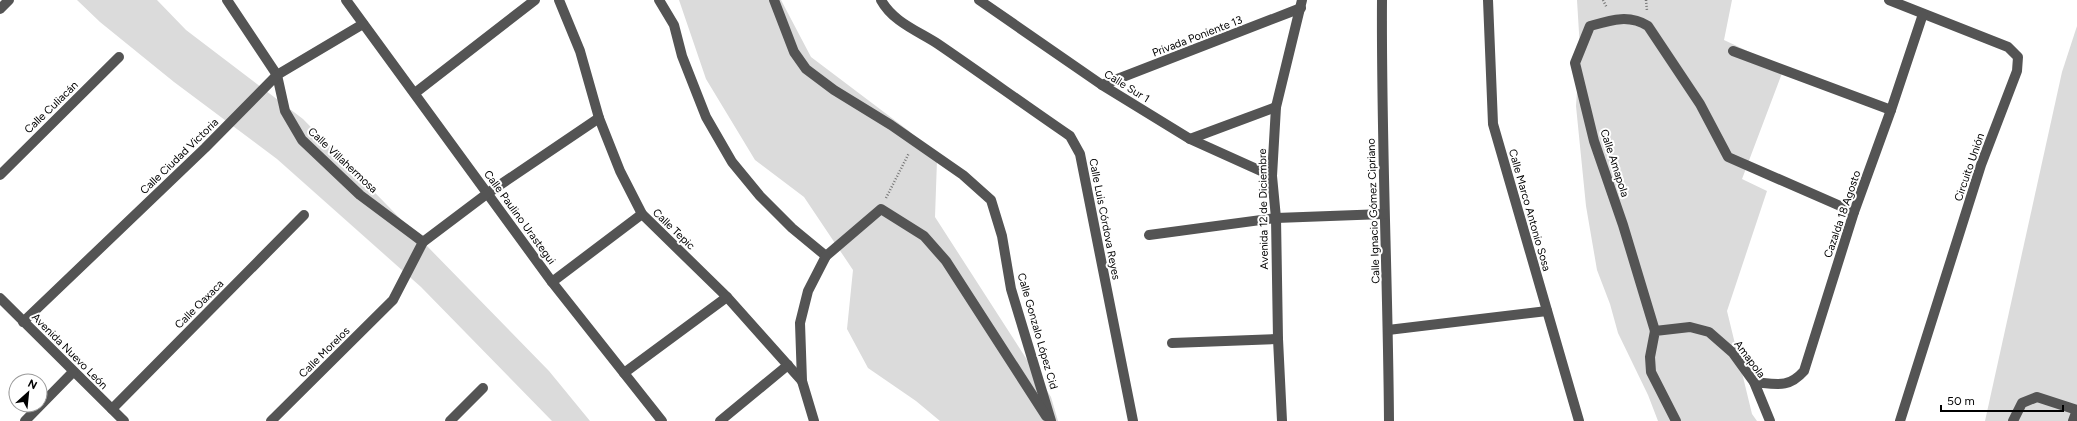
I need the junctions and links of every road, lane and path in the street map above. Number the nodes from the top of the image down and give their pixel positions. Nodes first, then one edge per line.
1 (9, 0) edge
2 (227, 0) edge
3 (346, 0) edge
4 (535, 0) edge
5 (559, 0) edge
6 (659, 0) edge
7 (774, 0) edge
8 (881, 0) edge
9 (979, 0) edge
10 (1382, 0) edge
11 (1488, 0) edge
12 (1889, 0) edge
13 (1906, 3) edge
14 (1301, 4) edge
15 (0, 9) edge
16 (1923, 14) junction
17 (363, 24) junction
18 (1733, 51) dead end
19 (119, 57) dead end
20 (277, 75) junction
21 (1102, 85) junction
22 (415, 93) junction
23 (1276, 107) junction
24 (1891, 110) junction
25 (599, 118) junction
26 (1190, 139) junction
27 (914, 141) junction
28 (0, 174) edge
29 (1272, 176) junction
30 (488, 193) junction
31 (881, 209) junction
32 (1854, 212) junction
33 (642, 214) junction
34 (1384, 214) junction
35 (304, 215) dead end
36 (1276, 218) junction
37 (1149, 235) dead end
38 (423, 242) junction
39 (826, 256) junction
40 (552, 282) junction
41 (727, 297) junction
42 (0, 298) edge
43 (1547, 311) junction
44 (23, 322) junction
45 (1388, 330) junction
46 (1655, 331) junction
47 (1278, 339) junction
48 (1172, 344) dead end
49 (788, 365) junction
50 (73, 372) junction
51 (624, 373) junction
52 (802, 381) junction
53 (1754, 382) junction
54 (483, 388) dead end
55 (112, 409) junction
56 (2077, 410) edge
57 (25, 421) edge
58 (124, 421) edge
59 (271, 421) edge
60 (450, 421) edge
61 (662, 421) edge
62 (720, 421) edge
63 (814, 421) edge
64 (1050, 421) edge
65 (1133, 421) edge
66 (1282, 421) edge
67 (1388, 421) edge
68 (1579, 421) edge
69 (1676, 421) edge
70 (1770, 421) edge
71 (1900, 421) edge
72 (2013, 421) edge
73 (2073, 421) edge

1 - 15 street
2 - 20 street
3 - 17 street, Calle Paulino Urastegui
4 - 22 street
5 - 25 street, Calle Tepic
6 - 39 street
7 - 27 street
8 - 65 street, Calle Luis Córdova Reyes
9 - 21 street, Calle Sur 1
10 - 34 street, Calle Ignacio Gómez Cipriano
11 - 43 street, Calle Marco Antonio Sosa
12 - 13 street, Circuito Unión
13 - 16 street, Circuito Unión
14 - 21 street, Privada Poniente 13
14 - 23 street, Avenida 12 de Diciembre
16 - 24 street, Cazalda 18 Agosto
16 - 71 street, Circuito Unión
17 - 20 street, Calle Ciudad Victoria
17 - 22 street, Calle Paulino Urastegui
18 - 24 street
19 - 28 street, Calle Culiacán
20 - 38 street, Calle Villahermosa
20 - 44 street, Calle Ciudad Victoria
21 - 26 street, Calle Sur 1
22 - 30 street, Calle Paulino Urastegui
23 - 26 street
23 - 29 street, Avenida 12 de Diciembre
24 - 32 street, Cazalda 18 Agosto
25 - 30 street
25 - 33 street, Calle Tepic
26 - 29 street, Calle Sur 1
27 - 31 path
27 - 64 street, Calle Gonzalo López Cid
29 - 36 street, Avenida 12 de Diciembre
30 - 38 street
30 - 40 street, Calle Paulino Urastegui
31 - 39 street
31 - 64 street
32 - 46 street, Calle Amapola
32 - 53 street, Cazalda 18 Agosto
33 - 40 street
33 - 41 street, Calle Tepic
34 - 36 street
34 - 45 street, Calle Ignacio Gómez Cipriano
35 - 55 street, Calle Oaxaca
36 - 37 street
36 - 47 street, Avenida 12 de Diciembre
38 - 59 street, Calle Morelos
39 - 52 street
40 - 51 street, Calle Paulino Urastegui
41 - 49 street, Calle Tepic
41 - 51 street
42 - 44 street, Avenida Nuevo León
43 - 45 street
43 - 68 street, Calle Marco Antonio Sosa
44 - 50 street, Avenida Nuevo León
45 - 67 street, Calle Ignacio Gómez Cipriano
46 - 53 street, Amapola
46 - 69 street, Calle Amapola
47 - 48 street
47 - 66 street, Avenida 12 de Diciembre
49 - 52 street, Calle Tepic
49 - 62 street
50 - 55 street, Avenida Nuevo León
50 - 57 street
51 - 61 street, Calle Paulino Urastegui
52 - 63 street, Calle Tepic
53 - 70 street, Amapola
54 - 60 street
55 - 58 street, Avenida Nuevo León
56 - 72 street
56 - 73 street

